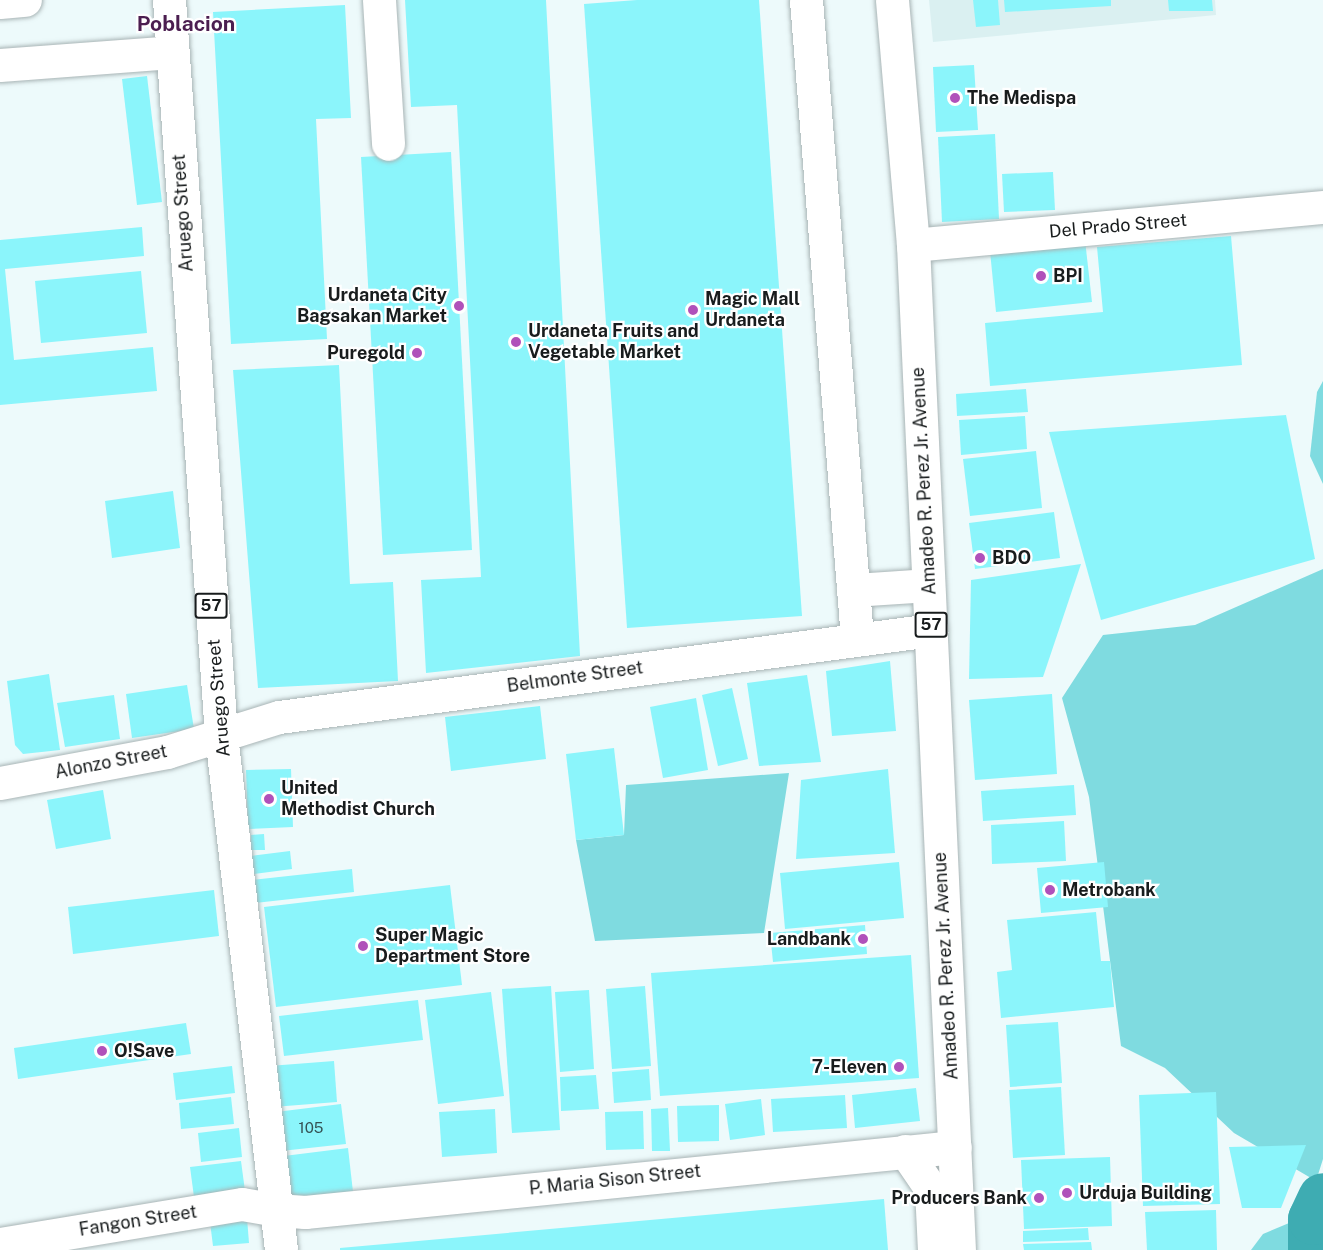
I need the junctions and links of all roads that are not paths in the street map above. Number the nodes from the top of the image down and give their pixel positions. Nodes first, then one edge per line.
1 (26, 0) edge
2 (169, 0) edge
3 (379, 0) edge
4 (806, 0) edge
5 (892, 0) edge
6 (0, 2) edge
7 (172, 52) junction
8 (0, 65) edge
9 (388, 144) dead end
10 (1323, 207) edge
11 (913, 245) junction
12 (928, 585) junction
13 (853, 590) junction
14 (931, 630) junction
15 (856, 638) junction
16 (221, 735) junction
17 (0, 775) edge
18 (0, 783) edge
19 (955, 1147) junction
20 (905, 1150) junction
21 (276, 1210) junction
22 (0, 1244) edge
23 (281, 1250) edge
24 (934, 1250) edge
25 (959, 1250) edge

1 - 6 main road
2 - 7 main road, Aruego Street / 57
3 - 9 main road
4 - 13 main road
5 - 11 main road, Amadeo R. Perez Jr. Avenue / 57
7 - 8 main road
7 - 16 main road, Aruego Street / 57
10 - 11 main road, Del Prado Street
11 - 12 main road, Amadeo R. Perez Jr. Avenue / 57
12 - 13 main road
12 - 14 main road, Amadeo R. Perez Jr. Avenue / 57
13 - 15 main road
14 - 15 main road, Belmonte Street
14 - 19 main road, Amadeo R. Perez Jr. Avenue / 57
15 - 16 main road, Belmonte Street
16 - 18 main road, Alonzo Street
16 - 21 main road, Aruego Street / 57
17 - 18 main road
19 - 20 main road, P. Maria Sison Street
19 - 25 main road, Amadeo R. Perez Jr. Avenue / 57
20 - 21 main road, P. Maria Sison Street
20 - 24 main road
21 - 22 main road, Fangon Street
21 - 23 main road, Aruego Street / 57

